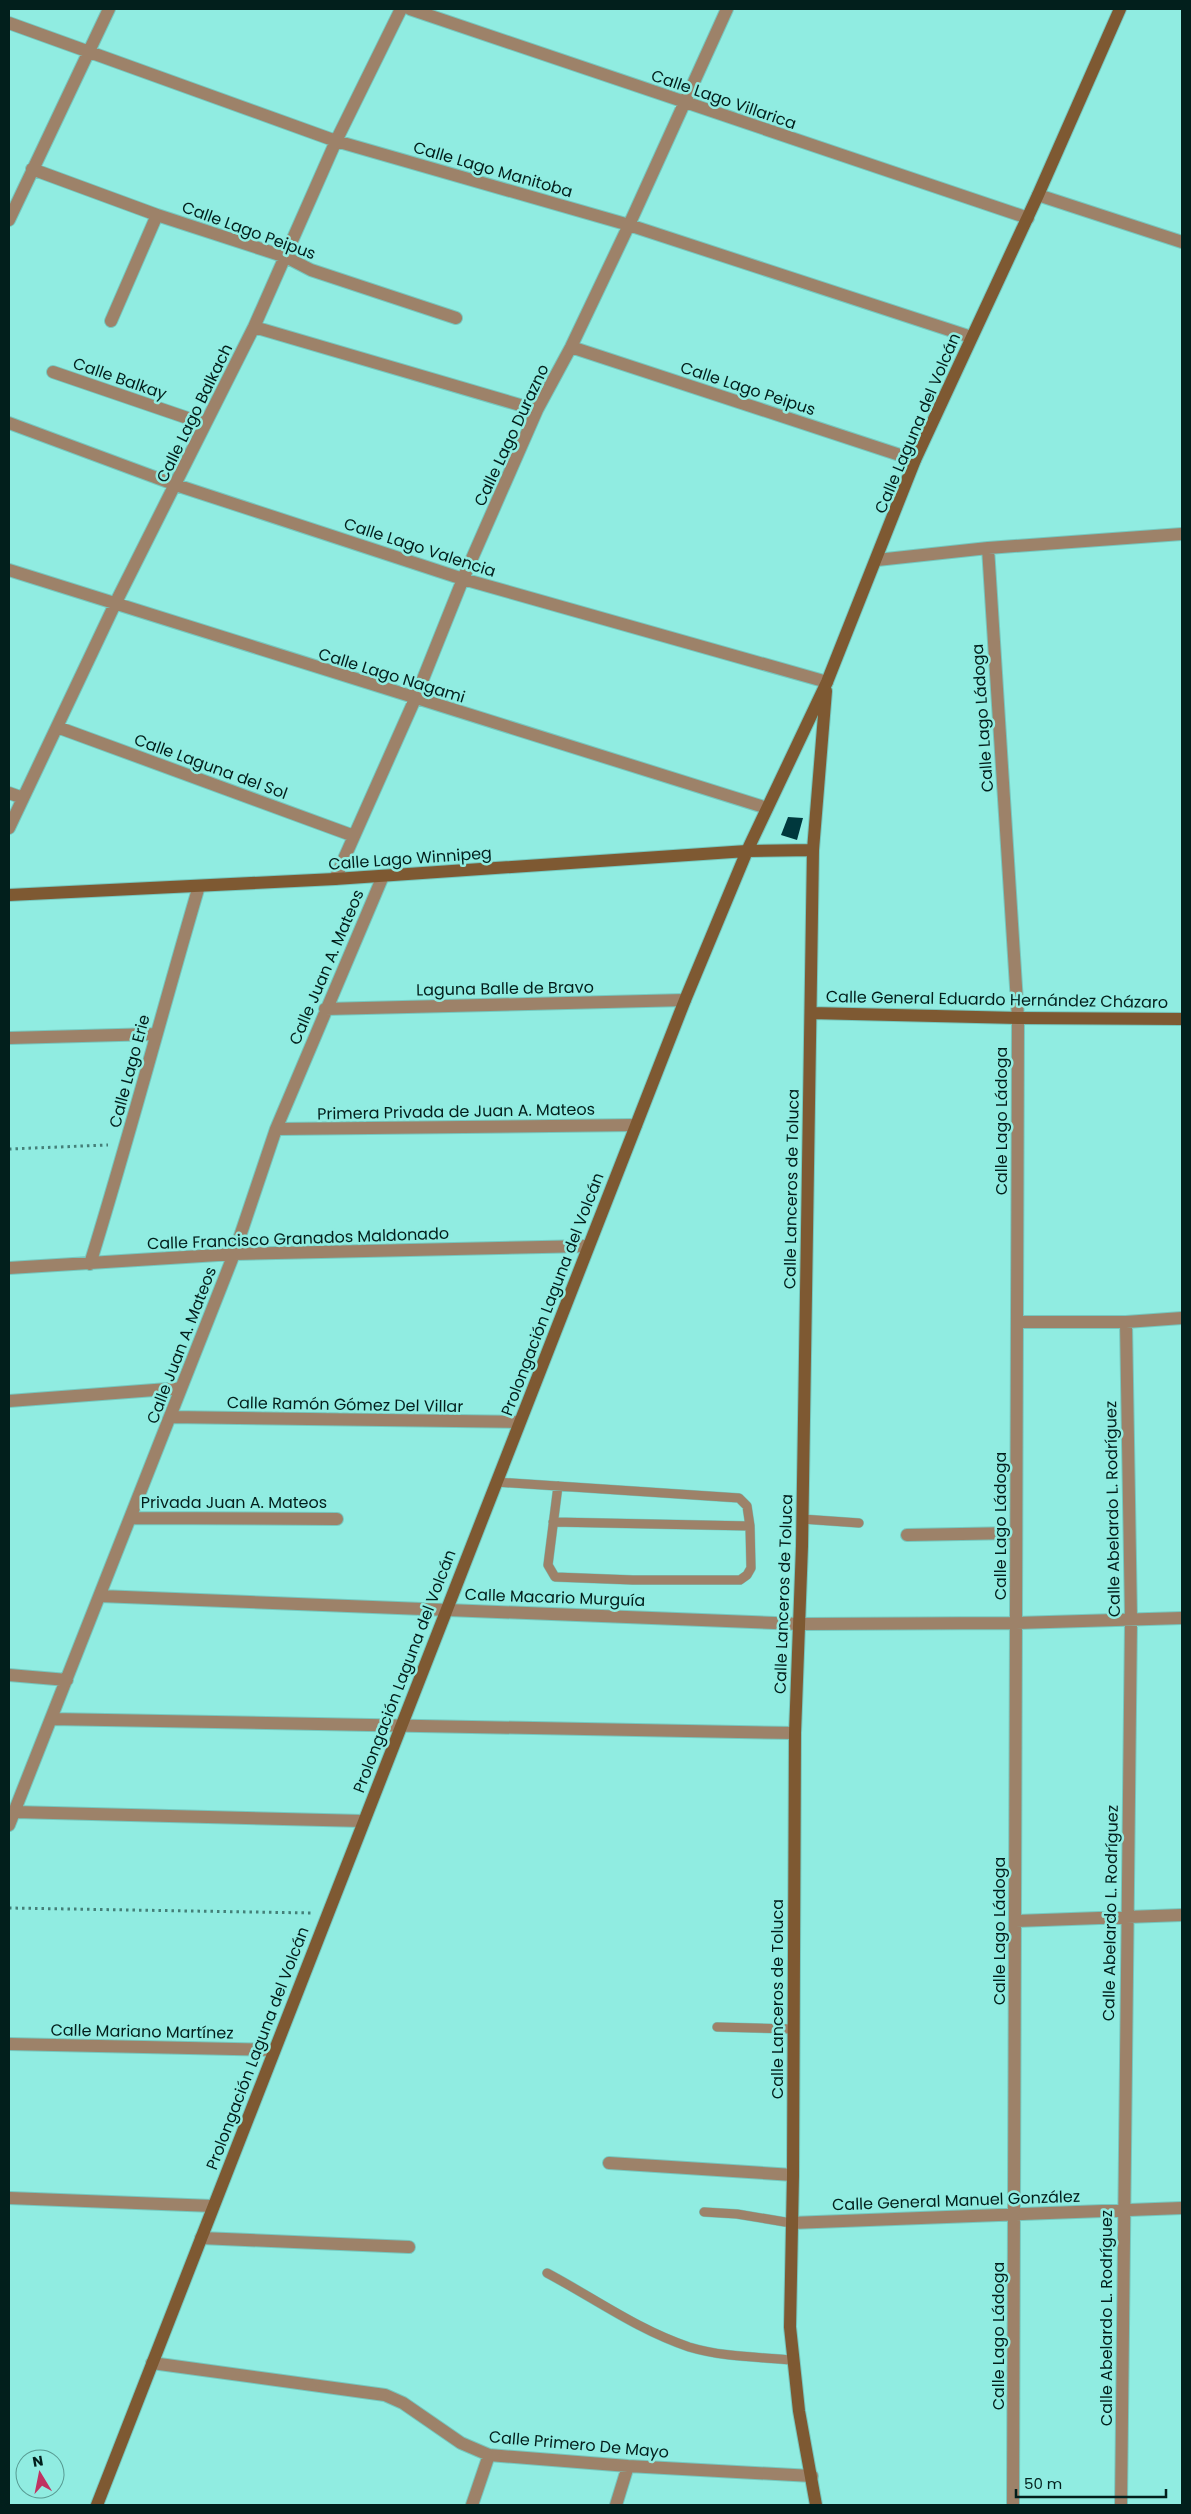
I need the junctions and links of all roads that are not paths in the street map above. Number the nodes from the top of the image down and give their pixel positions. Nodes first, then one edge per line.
1 (109, 9) edge
2 (401, 9) edge
3 (410, 9) edge
4 (727, 9) edge
5 (1120, 9) edge
6 (9, 23) edge
7 (88, 53) junction
8 (685, 103) junction
9 (336, 142) junction
10 (32, 169) junction
11 (1038, 195) junction
12 (157, 214) junction
13 (1028, 218) junction
14 (9, 220) edge
15 (629, 225) junction
16 (1182, 242) edge
17 (286, 257) junction
18 (456, 318) dead end
19 (112, 321) dead end
20 (254, 326) junction
21 (971, 337) junction
22 (571, 347) junction
23 (53, 372) dead end
24 (537, 410) junction
25 (9, 423) edge
26 (205, 424) junction
27 (915, 460) junction
28 (176, 485) junction
29 (1182, 534) edge
30 (988, 548) junction
31 (877, 560) junction
32 (9, 570) edge
33 (463, 579) junction
34 (115, 604) junction
35 (827, 682) junction
36 (415, 699) junction
37 (57, 727) junction
38 (9, 793) edge
39 (23, 798) junction
40 (767, 808) junction
41 (9, 828) edge
42 (354, 836) junction
43 (813, 850) junction
44 (747, 851) junction
45 (383, 876) junction
46 (335, 879) junction
47 (199, 886) junction
48 (9, 895) edge
49 (685, 1000) junction
50 (326, 1009) junction
51 (811, 1013) junction
52 (1018, 1018) junction
53 (1182, 1018) edge
54 (155, 1034) junction
55 (9, 1038) edge
56 (636, 1125) junction
57 (276, 1129) junction
58 (588, 1246) junction
59 (234, 1254) junction
60 (90, 1264) junction
61 (9, 1268) edge
62 (1182, 1318) edge
63 (1017, 1322) junction
64 (1126, 1322) junction
65 (181, 1388) junction
66 (9, 1401) edge
67 (170, 1418) junction
68 (519, 1422) junction
69 (496, 1482) junction
70 (558, 1486) junction
71 (130, 1518) junction
72 (337, 1519) dead end
73 (802, 1519) junction
74 (553, 1522) junction
75 (859, 1523) dead end
76 (750, 1526) junction
77 (1016, 1533) junction
78 (907, 1535) dead end
79 (100, 1596) junction
80 (446, 1609) junction
81 (1182, 1618) edge
82 (1130, 1619) junction
83 (1016, 1623) junction
84 (800, 1624) junction
85 (9, 1675) edge
86 (67, 1680) junction
87 (51, 1719) junction
88 (400, 1726) junction
89 (795, 1733) junction
90 (14, 1812) junction
91 (363, 1821) junction
92 (9, 1825) edge
93 (1182, 1915) edge
94 (1126, 1916) junction
95 (1015, 1921) junction
96 (717, 2027) dead end
97 (793, 2029) junction
98 (9, 2044) edge
99 (274, 2050) junction
100 (609, 2163) dead end
101 (793, 2175) junction
102 (9, 2198) edge
103 (213, 2206) junction
104 (1182, 2208) edge
105 (1123, 2210) junction
106 (704, 2212) dead end
107 (1014, 2214) junction
108 (791, 2223) junction
109 (201, 2238) junction
110 (409, 2247) dead end
111 (547, 2272) dead end
112 (792, 2360) junction
113 (152, 2363) junction
114 (489, 2456) junction
115 (628, 2466) junction
116 (812, 2476) junction
117 (97, 2505) edge
118 (472, 2505) edge
119 (616, 2505) edge
120 (816, 2505) edge
121 (1013, 2505) edge
122 (1122, 2505) edge

1 - 7 street
2 - 9 street, Calle Lago Balkach
3 - 8 street, Calle Lago Villarica
4 - 8 street, Calle Lago Durazno
5 - 11 main road, Calle Laguna del Volcán
6 - 7 street, Calle Lago Manitoba
7 - 9 street, Calle Lago Manitoba
7 - 10 street
8 - 13 street, Calle Lago Villarica
8 - 15 street, Calle Lago Durazno
9 - 15 street, Calle Lago Manitoba
9 - 17 street, Calle Lago Balkach
10 - 12 street, Calle Lago Peipus
10 - 14 street
11 - 13 main road, Calle Laguna del Volcán
11 - 16 street
12 - 17 street, Calle Lago Peipus
12 - 19 street
13 - 21 main road, Calle Laguna del Volcán
15 - 21 street, Calle Lago Manitoba
15 - 22 street, Calle Lago Durazno
17 - 18 street, Calle Lago Peipus
17 - 20 street, Calle Lago Balkach
20 - 24 street
20 - 26 street, Calle Lago Balkach
21 - 27 main road, Calle Laguna del Volcán
22 - 24 street, Calle Lago Durazno
22 - 27 street, Calle Lago Peipus
23 - 26 street, Calle Balkay
24 - 33 street, Calle Lago Durazno
25 - 28 street, Calle Lago Valencia
26 - 28 street, Calle Lago Balkach
27 - 31 main road, Calle Laguna del Volcán
28 - 33 street, Calle Lago Valencia
28 - 34 street, Calle Lago Balkach
29 - 30 street
30 - 31 street
30 - 52 street, Calle Lago Ládoga
31 - 35 main road, Calle Laguna del Volcán
32 - 34 street, Calle Lago Nagami
33 - 35 street, Calle Lago Valencia
33 - 36 street, Calle Lago Durazno
34 - 36 street, Calle Lago Nagami
34 - 37 street, Calle Lago Balkach
35 - 40 main road, Calle Laguna del Volcán
35 - 43 main road, Calle Lanceros de Toluca
36 - 40 street, Calle Lago Nagami
36 - 42 street, Calle Lago Durazno
37 - 39 street, Calle Lago Balkach
37 - 42 street, Calle Laguna del Sol
38 - 39 street
39 - 41 street, Calle Lago Balkach
40 - 44 main road, Calle Laguna del Volcán
42 - 46 street, Calle Lago Durazno
43 - 44 main road, Calle Lago Winnipeg
43 - 51 main road, Calle Lanceros de Toluca
44 - 45 main road, Calle Lago Winnipeg
44 - 49 main road, Prolongación Laguna del Volcán
45 - 46 main road, Calle Lago Winnipeg
45 - 50 street, Calle Juan A. Mateos
46 - 47 main road, Calle Lago Winnipeg
47 - 48 main road, Calle Lago Winnipeg
47 - 54 street, Calle Lago Erie
49 - 50 street, Laguna Balle de Bravo
49 - 56 main road, Prolongación Laguna del Volcán
50 - 57 street, Calle Juan A. Mateos
51 - 52 main road, Calle General Eduardo Hernández Cházaro
51 - 73 main road, Calle Lanceros de Toluca
52 - 53 main road, Calle General Eduardo Hernández Cházaro
52 - 63 street, Calle Lago Ládoga
54 - 55 street
54 - 60 street, Calle Lago Erie
56 - 57 street, Primera Privada de Juan A. Mateos
56 - 58 main road, Prolongación Laguna del Volcán
57 - 59 street, Calle Juan A. Mateos
58 - 59 street, Calle Francisco Granados Maldonado
58 - 68 main road, Prolongación Laguna del Volcán
59 - 60 street, Calle Francisco Granados Maldonado
59 - 65 street, Calle Juan A. Mateos
60 - 61 street, Calle Francisco Granados Maldonado
62 - 64 street
63 - 64 street
63 - 77 street, Calle Lago Ládoga
64 - 82 street, Calle Abelardo L. Rodríguez
65 - 66 street
65 - 67 street, Calle Juan A. Mateos
67 - 68 street, Calle Ramón Gómez Del Villar
67 - 71 street, Calle Juan A. Mateos
68 - 69 main road, Prolongación Laguna del Volcán
69 - 70 lane
69 - 80 main road, Prolongación Laguna del Volcán
70 - 74 lane
70 - 76 lane
71 - 72 street, Privada Juan A. Mateos
71 - 79 street, Calle Juan A. Mateos
73 - 75 lane
73 - 84 main road, Calle Lanceros de Toluca
74 - 76 lane
74 - 76 lane
77 - 78 street
77 - 83 street, Calle Lago Ládoga
79 - 80 street, Calle Macario Murguía
79 - 86 street, Calle Juan A. Mateos
80 - 84 street, Calle Macario Murguía
80 - 88 main road, Prolongación Laguna del Volcán
81 - 82 street, Calle Macario Murguía
82 - 83 street, Calle Macario Murguía
82 - 94 street, Calle Abelardo L. Rodríguez
83 - 84 street, Calle Macario Murguía
83 - 95 street, Calle Lago Ládoga
84 - 89 main road, Calle Lanceros de Toluca
85 - 86 street
86 - 87 street, Calle Juan A. Mateos
87 - 88 street
87 - 90 street, Calle Juan A. Mateos
88 - 89 street
88 - 91 main road, Prolongación Laguna del Volcán
89 - 97 main road, Calle Lanceros de Toluca
90 - 91 street
90 - 92 street, Calle Juan A. Mateos
91 - 99 main road, Prolongación Laguna del Volcán
93 - 94 street
94 - 95 street
94 - 105 street, Calle Abelardo L. Rodríguez
95 - 107 street, Calle Lago Ládoga
96 - 97 lane
97 - 101 main road, Calle Lanceros de Toluca
98 - 99 street, Calle Mariano Martínez
99 - 103 main road, Prolongación Laguna del Volcán
100 - 101 street
101 - 108 main road, Calle Lanceros de Toluca
102 - 103 street
103 - 109 main road, Prolongación Laguna del Volcán
104 - 105 street, Calle General Manuel González
105 - 107 street, Calle General Manuel González
105 - 122 street, Calle Abelardo L. Rodríguez
106 - 108 lane
107 - 108 street, Calle General Manuel González
107 - 121 street, Calle Lago Ládoga
108 - 112 main road, Calle Lanceros de Toluca
109 - 110 street
109 - 113 main road, Prolongación Laguna del Volcán
111 - 112 lane
112 - 116 main road, Calle Lanceros de Toluca
113 - 114 street, Calle Primero De Mayo
113 - 117 main road, Prolongación Laguna del Volcán
114 - 115 street, Calle Primero De Mayo
114 - 118 street
115 - 116 street, Calle Primero De Mayo
115 - 119 street
116 - 120 main road, Calle Lanceros de Toluca

